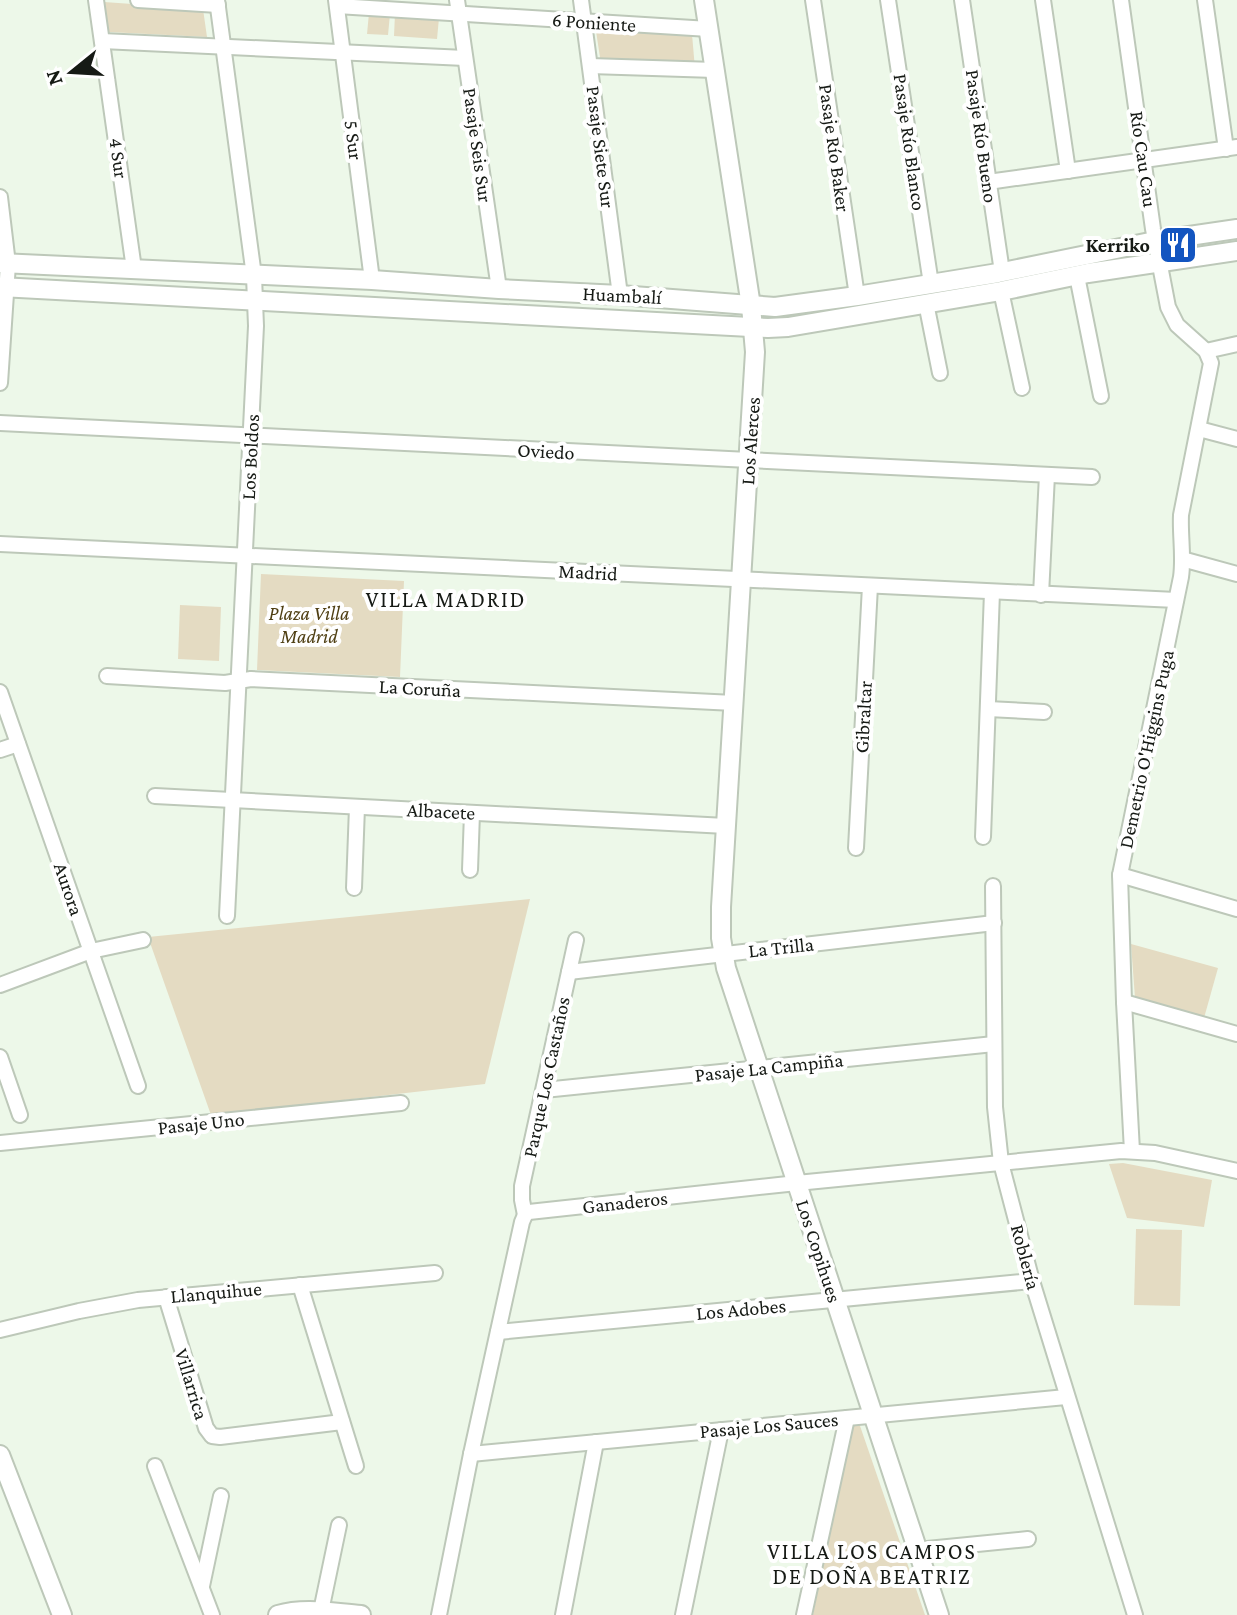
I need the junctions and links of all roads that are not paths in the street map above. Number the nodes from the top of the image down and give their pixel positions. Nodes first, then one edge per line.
1 (96, 0) edge
2 (138, 0) edge
3 (581, 0) edge
4 (704, 0) edge
5 (813, 0) edge
6 (888, 0) edge
7 (962, 0) edge
8 (1043, 0) edge
9 (1121, 0) edge
10 (1205, 0) edge
11 (218, 2) edge
12 (336, 3) edge
13 (458, 7) edge
14 (584, 21) junction
15 (709, 29) junction
16 (102, 41) junction
17 (223, 47) junction
18 (342, 53) junction
19 (465, 58) junction
20 (590, 66) junction
21 (715, 70) junction
22 (1231, 148) edge
23 (1144, 161) junction
24 (1068, 171) junction
25 (988, 182) junction
26 (0, 197) edge
27 (1237, 229) edge
28 (1155, 241) junction
29 (1237, 251) edge
30 (1159, 262) junction
31 (4, 264) edge
32 (134, 269) junction
33 (1002, 272) junction
34 (254, 276) junction
35 (1077, 276) junction
36 (372, 280) junction
37 (931, 284) junction
38 (3, 287) edge
39 (499, 289) junction
40 (1001, 291) junction
41 (620, 295) junction
42 (857, 296) junction
43 (255, 301) junction
44 (926, 303) junction
45 (751, 306) junction
46 (754, 327) junction
47 (1237, 344) edge
48 (1206, 351) junction
49 (940, 373) dead end
50 (0, 383) edge
51 (1022, 388) dead end
52 (1101, 396) dead end
53 (0, 423) edge
54 (1199, 429) junction
55 (251, 436) junction
56 (1237, 439) edge
57 (748, 461) junction
58 (1047, 475) junction
59 (1092, 477) dead end
60 (0, 544) edge
61 (246, 556) junction
62 (1182, 559) junction
63 (1237, 574) edge
64 (741, 580) junction
65 (870, 586) junction
66 (992, 592) junction
67 (1041, 595) junction
68 (1176, 600) junction
69 (107, 676) dead end
70 (239, 681) junction
71 (0, 692) edge
72 (734, 703) junction
73 (988, 709) junction
74 (1044, 712) dead end
75 (18, 744) junction
76 (0, 750) edge
77 (155, 796) dead end
78 (233, 800) junction
79 (357, 807) junction
80 (472, 813) junction
81 (726, 826) junction
82 (983, 837) dead end
83 (856, 848) dead end
84 (470, 870) dead end
85 (1120, 875) junction
86 (723, 884) joint
87 (993, 886) dead end
88 (354, 888) dead end
89 (1237, 909) edge
90 (227, 916) dead end
91 (994, 923) junction
92 (143, 940) dead end
93 (576, 940) dead end
94 (91, 951) junction
95 (723, 953) junction
96 (569, 972) junction
97 (0, 985) edge
98 (1124, 1002) junction
99 (1237, 1034) edge
100 (994, 1044) junction
101 (0, 1057) edge
102 (759, 1068) junction
103 (138, 1086) dead end
104 (544, 1090) junction
105 (401, 1103) dead end
106 (20, 1115) dead end
107 (0, 1143) edge
108 (1132, 1151) junction
109 (1001, 1163) junction
110 (1237, 1171) edge
111 (797, 1183) junction
112 (525, 1215) junction
113 (435, 1273) dead end
114 (1032, 1281) junction
115 (300, 1285) junction
116 (166, 1297) junction
117 (835, 1300) junction
118 (0, 1330) edge
119 (498, 1332) junction
120 (1066, 1397) junction
121 (873, 1415) junction
122 (847, 1418) junction
123 (342, 1422) junction
124 (721, 1430) junction
125 (596, 1442) junction
126 (471, 1454) junction
127 (1, 1463) edge
128 (155, 1466) dead end
129 (356, 1466) dead end
130 (221, 1496) dead end
131 (339, 1525) dead end
132 (1028, 1539) dead end
133 (917, 1550) junction
134 (202, 1588) junction
135 (321, 1611) junction
136 (350, 1614) edge
137 (62, 1615) edge
138 (212, 1615) edge
139 (278, 1615) edge
140 (361, 1615) edge
141 (439, 1615) edge
142 (563, 1615) edge
143 (683, 1615) edge
144 (804, 1615) edge
145 (939, 1615) edge
146 (1135, 1615) edge

1 - 16 street, 4 Sur
2 - 11 street
3 - 14 street, Pasaje Siete Sur
4 - 15 street, Los Alerces
5 - 42 street, Pasaje Río Baker
6 - 37 street, Pasaje Río Blanco
7 - 25 street, Pasaje Río Bueno
8 - 24 street
9 - 23 street, Río Cau Cau
10 - 22 street
11 - 17 street, Los Boldos
12 - 13 street, 6 Poniente
12 - 18 street, 5 Sur
13 - 14 street, 6 Poniente
13 - 19 street, Pasaje Seis Sur
14 - 15 street, 6 Poniente
14 - 20 street, Pasaje Siete Sur
15 - 21 street, Los Alerces
16 - 17 street
16 - 32 street, 4 Sur
17 - 18 street
17 - 34 street, Los Boldos
18 - 19 street
18 - 36 street, 5 Sur
19 - 39 street, Pasaje Seis Sur
20 - 21 street
20 - 41 street, Pasaje Siete Sur
21 - 45 street, Los Alerces
22 - 23 street
23 - 24 street
23 - 28 street, Río Cau Cau
24 - 25 street
25 - 33 street, Pasaje Río Bueno
26 - 31 street
27 - 28 street, Huambalí
28 - 30 street, Río Cau Cau
28 - 33 street, Huambalí
29 - 30 street, Huambalí
30 - 35 street, Huambalí
30 - 48 street, Río Cau Cau
31 - 32 street, Huambalí
31 - 38 street
32 - 34 street, Huambalí
33 - 37 street, Huambalí
34 - 36 street, Huambalí
34 - 43 street, Los Boldos
35 - 40 street, Huambalí
35 - 52 street
36 - 39 street, Huambalí
37 - 42 street, Huambalí
38 - 43 street, Huambalí
38 - 50 street
39 - 41 street, Huambalí
40 - 44 street, Huambalí
40 - 51 street
41 - 45 street, Huambalí
42 - 45 street, Huambalí
43 - 46 street, Huambalí
43 - 55 street, Los Boldos
44 - 46 street, Huambalí
44 - 49 street
45 - 46 street, Los Alerces
46 - 57 street, Los Alerces
47 - 48 street
48 - 54 street, Demetrio O'Higgins Puga
53 - 55 street, Oviedo
54 - 56 street
54 - 62 street, Demetrio O'Higgins Puga
55 - 57 street, Oviedo
55 - 61 street, Los Boldos
57 - 58 street, Oviedo
57 - 64 street, Los Alerces
58 - 59 street, Oviedo
58 - 67 street
60 - 61 street, Madrid
61 - 64 street, Madrid
61 - 70 street, Los Boldos
62 - 63 street
62 - 68 street, Demetrio O'Higgins Puga
64 - 65 street, Madrid
64 - 72 street, Los Alerces
65 - 66 street, Madrid
65 - 83 street, Gibraltar
66 - 67 street, Madrid
66 - 73 street
67 - 68 street, Madrid
68 - 85 street, Demetrio O'Higgins Puga
69 - 70 street, La Coruña
70 - 72 street, La Coruña
70 - 78 street, Los Boldos
71 - 75 street, Aurora
72 - 81 street, Los Alerces
73 - 74 street
73 - 82 street
75 - 76 street
75 - 94 street, Aurora
77 - 78 street, Albacete
78 - 79 street, Albacete
78 - 90 street, Los Boldos
79 - 80 street, Albacete
79 - 88 street
80 - 81 street, Albacete
80 - 84 street
81 - 86 street, Los Alerces
85 - 89 street
85 - 98 street, Demetrio O'Higgins Puga
86 - 95 street, Los Copihues
87 - 91 street, Roblería
91 - 95 street, La Trilla
91 - 100 street, Roblería
92 - 94 street
93 - 96 street, Parque Los Castaños
94 - 97 street
94 - 103 street, Aurora
95 - 96 street, La Trilla
95 - 102 street, Los Copihues
96 - 104 street, Parque Los Castaños
98 - 99 street
98 - 108 street, Demetrio O'Higgins Puga
100 - 102 street, Pasaje La Campiña
100 - 109 street, Roblería
101 - 106 street
102 - 104 street, Pasaje La Campiña
102 - 111 street, Los Copihues
104 - 112 street, Parque Los Castaños
105 - 107 street, Pasaje Uno
108 - 109 street, Ganaderos
108 - 110 street, Ganaderos
109 - 111 street, Ganaderos
109 - 114 street, Roblería
111 - 112 street, Ganaderos
111 - 117 street, Los Copihues
112 - 119 street
113 - 115 street, Llanquihue
114 - 117 street, Los Adobes
114 - 120 street, Roblería
115 - 116 street, Llanquihue
115 - 123 street
116 - 118 street, Llanquihue
116 - 123 street, Villarrica
117 - 119 street, Los Adobes
117 - 121 street, Los Copihues
119 - 126 street
120 - 121 street, Pasaje Los Sauces
120 - 146 street, Roblería
121 - 122 street, Pasaje Los Sauces
121 - 133 street, Los Copihues
122 - 124 street, Pasaje Los Sauces
122 - 144 street
123 - 129 street
124 - 125 street, Pasaje Los Sauces
124 - 143 street
125 - 126 street, Pasaje Los Sauces
125 - 142 street
126 - 141 street
127 - 137 street
128 - 134 street
130 - 134 street
131 - 135 street
132 - 133 street
133 - 145 street, Los Copihues
134 - 138 street
135 - 136 street
135 - 139 street
136 - 140 street

